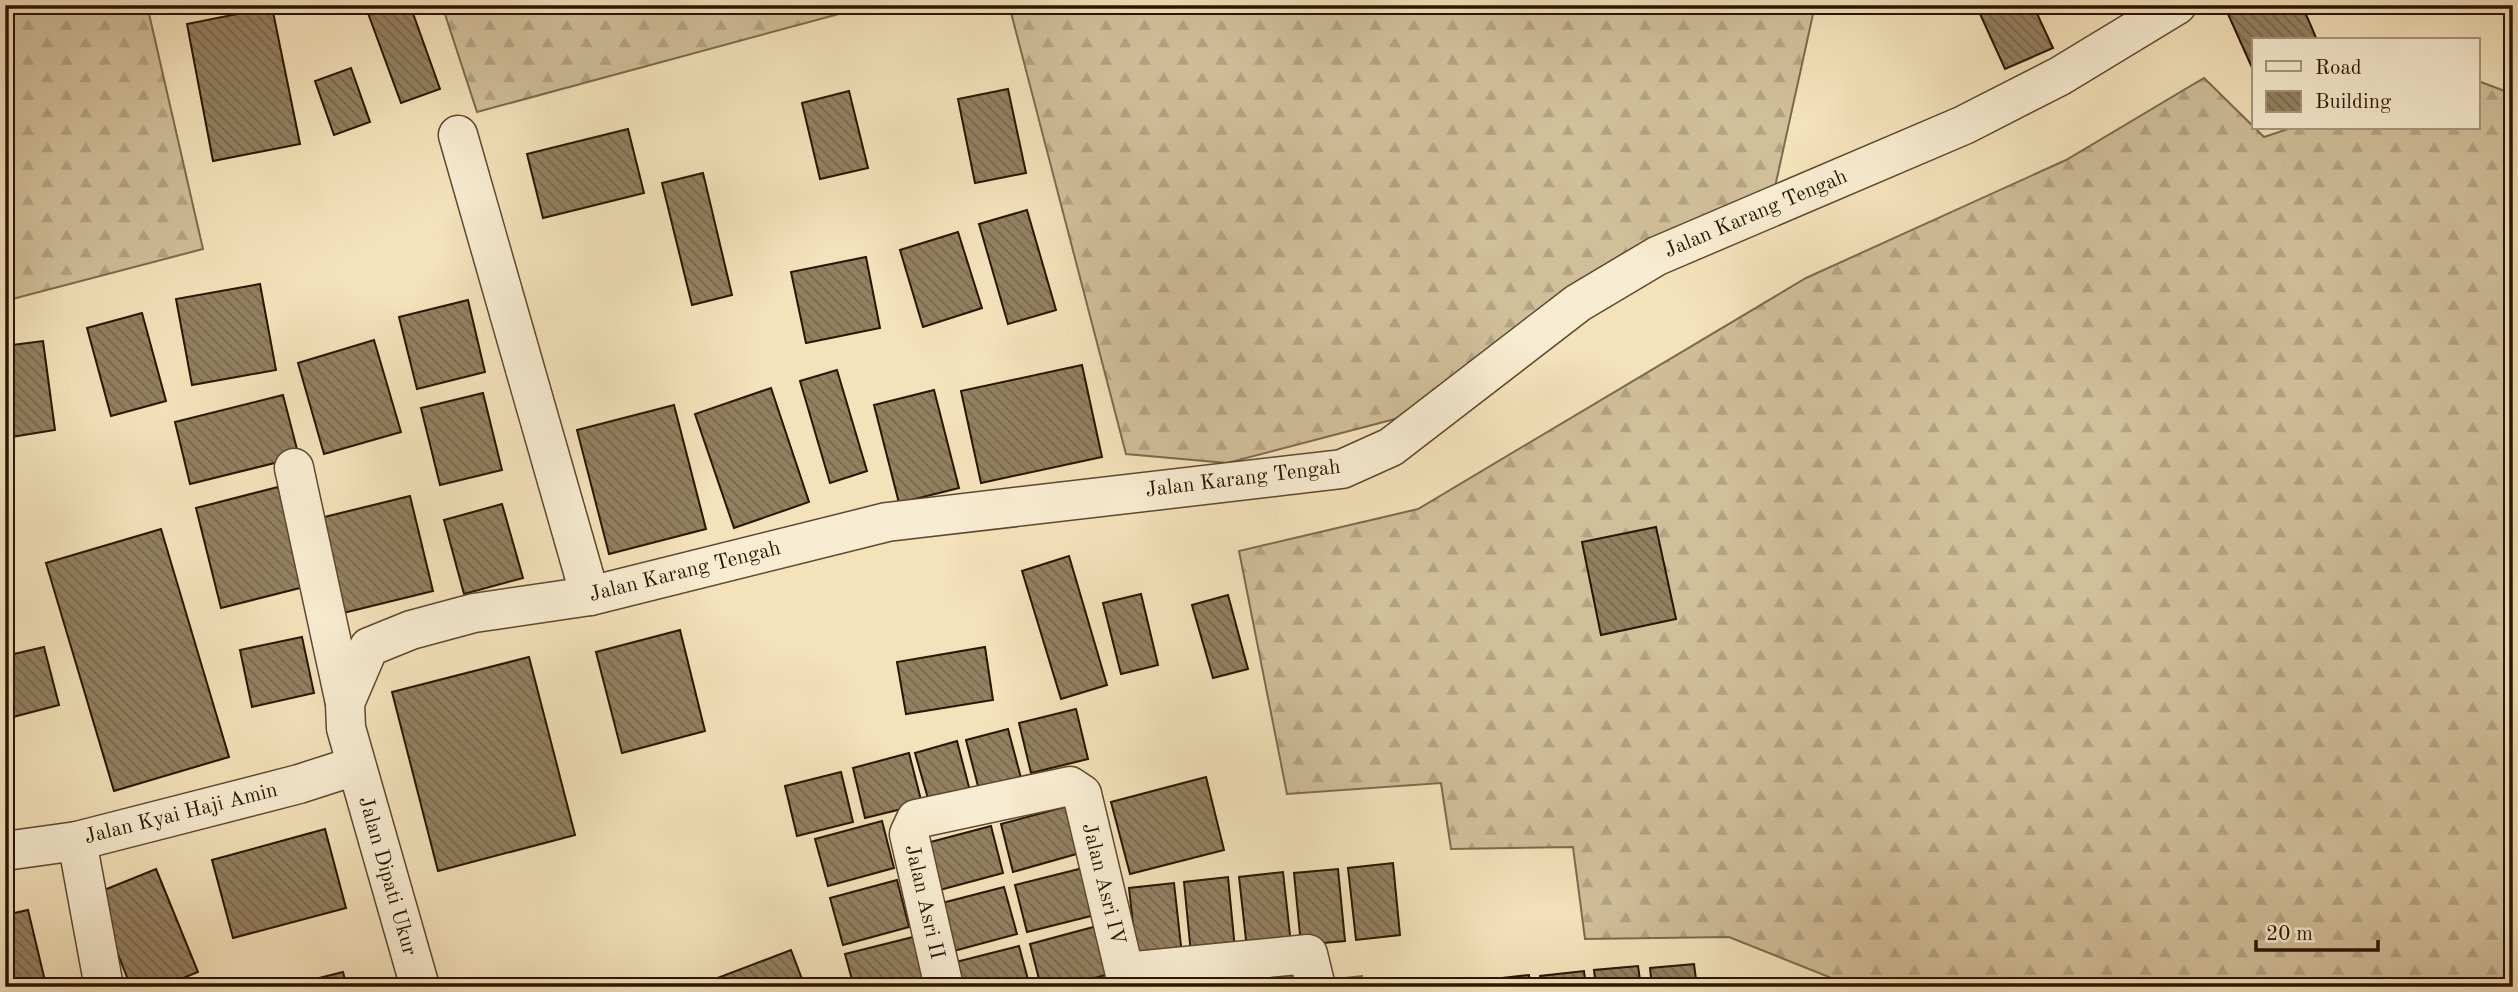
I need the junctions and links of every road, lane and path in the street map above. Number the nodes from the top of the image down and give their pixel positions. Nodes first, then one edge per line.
1 (2178, 5) edge
2 (458, 135) dead end
3 (294, 468) dead end
4 (590, 596) junction
5 (345, 703) junction
6 (355, 766) junction
7 (1070, 786) joint
8 (77, 841) junction
9 (6, 849) edge
10 (1312, 970) edge
11 (1126, 979) edge
12 (104, 987) edge
13 (419, 987) edge
14 (944, 987) edge

1 - 4 street, Jalan Karang Tengah
2 - 4 street
3 - 5 street
4 - 5 street, Jalan Karang Tengah
5 - 6 street, Jalan Karang Tengah
6 - 8 street, Jalan Kyai Haji Amin
6 - 13 street, Jalan Dipati Ukur
7 - 11 street, Jalan Asri IV
7 - 14 street, Jalan Asri II
8 - 9 street, Jalan Kyai Haji Amin
8 - 12 street
10 - 11 street

